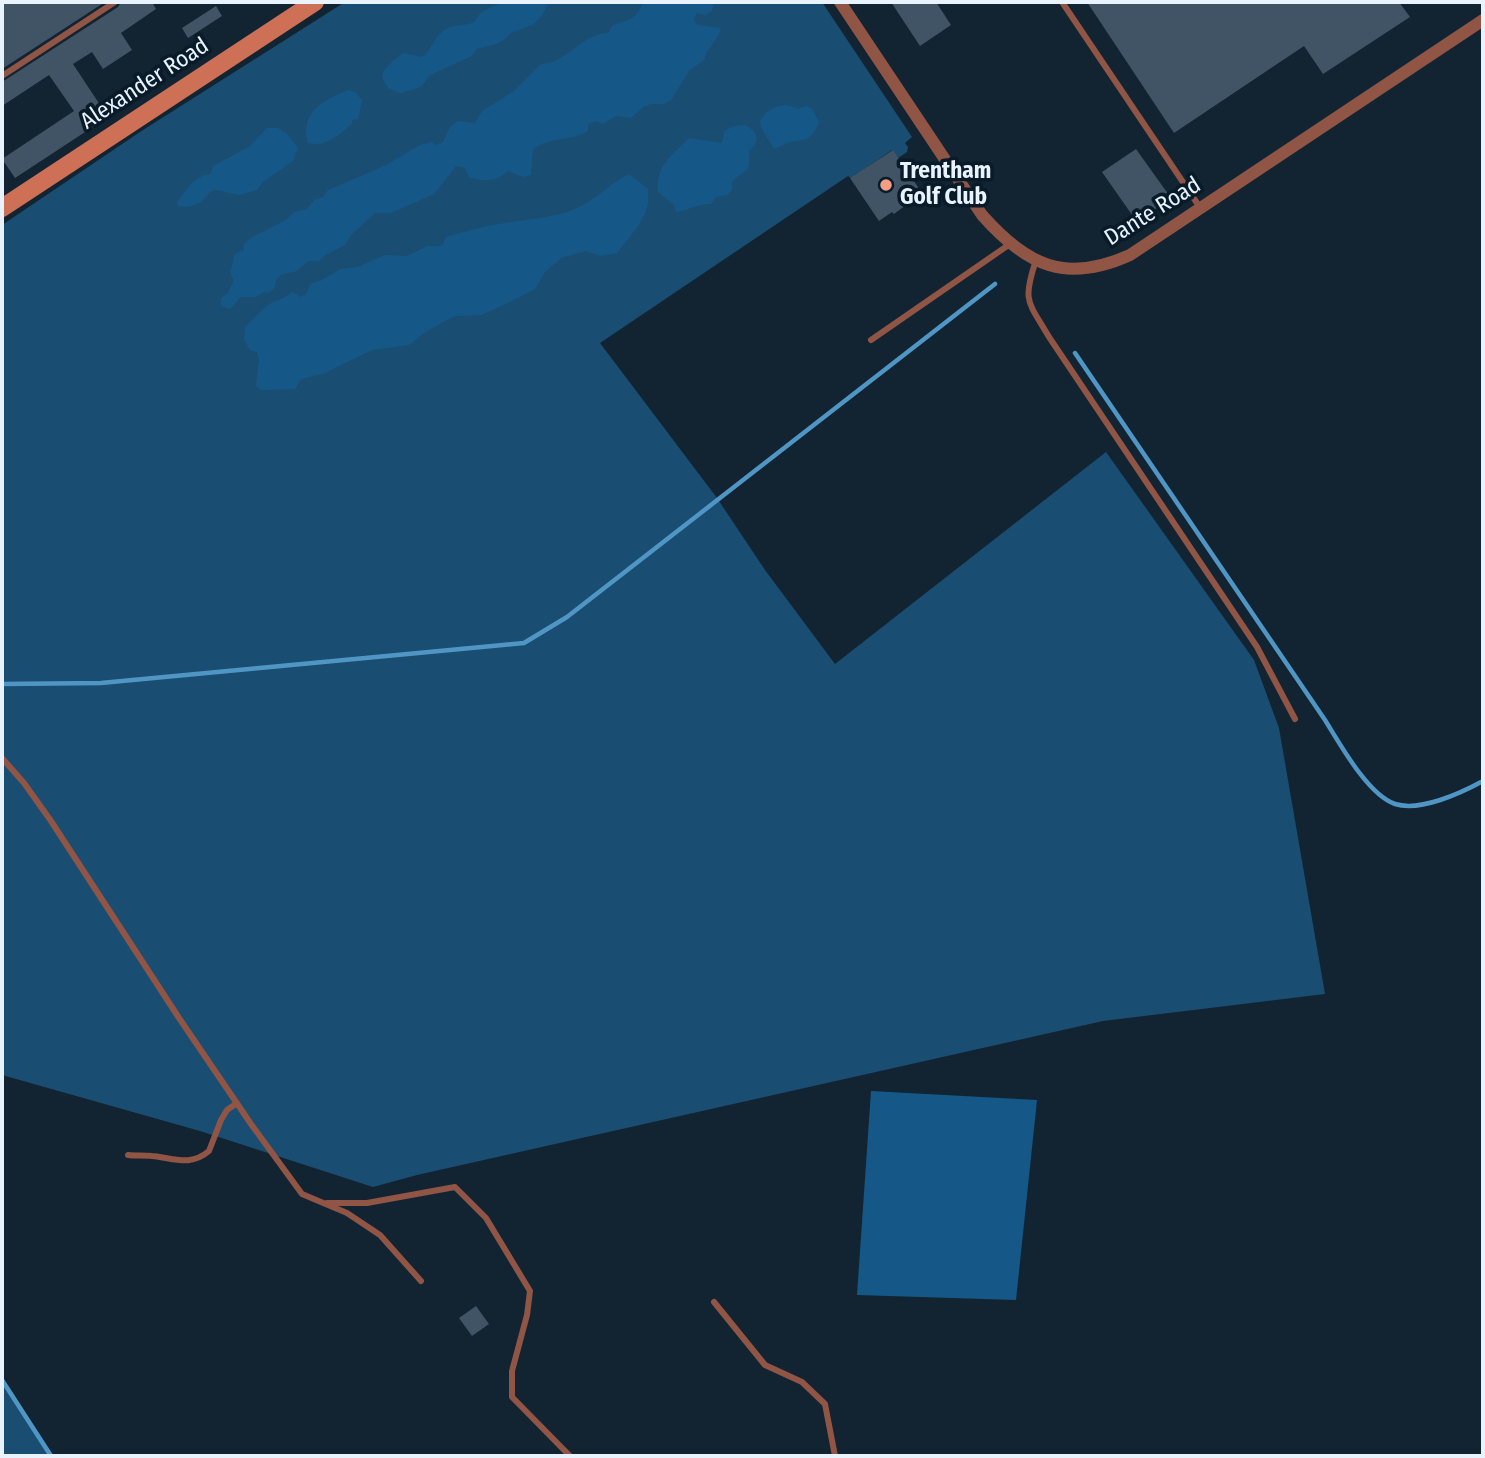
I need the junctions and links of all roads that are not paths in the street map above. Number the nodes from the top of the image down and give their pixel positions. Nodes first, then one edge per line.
1 (115, 2) edge
2 (315, 2) edge
3 (840, 2) edge
4 (1062, 2) edge
5 (1483, 20) edge
6 (2, 76) edge
7 (2, 208) edge
8 (1201, 209) junction
9 (1010, 244) junction
10 (1036, 260) junction
11 (871, 340) dead end
12 (1295, 719) dead end
13 (2, 758) edge
14 (237, 1103) junction
15 (128, 1155) dead end
16 (321, 1203) junction
17 (421, 1281) dead end
18 (714, 1302) dead end
19 (570, 1456) edge
20 (835, 1456) edge

1 - 6 lane
2 - 7 street, Alexander Road
3 - 9 street, Dante Road
4 - 8 lane
5 - 8 street, Dante Road
8 - 10 street, Dante Road
9 - 10 street, Dante Road
9 - 11 lane
10 - 12 lane
13 - 14 lane
14 - 15 lane
14 - 16 lane
16 - 17 lane
16 - 19 lane
18 - 20 lane

